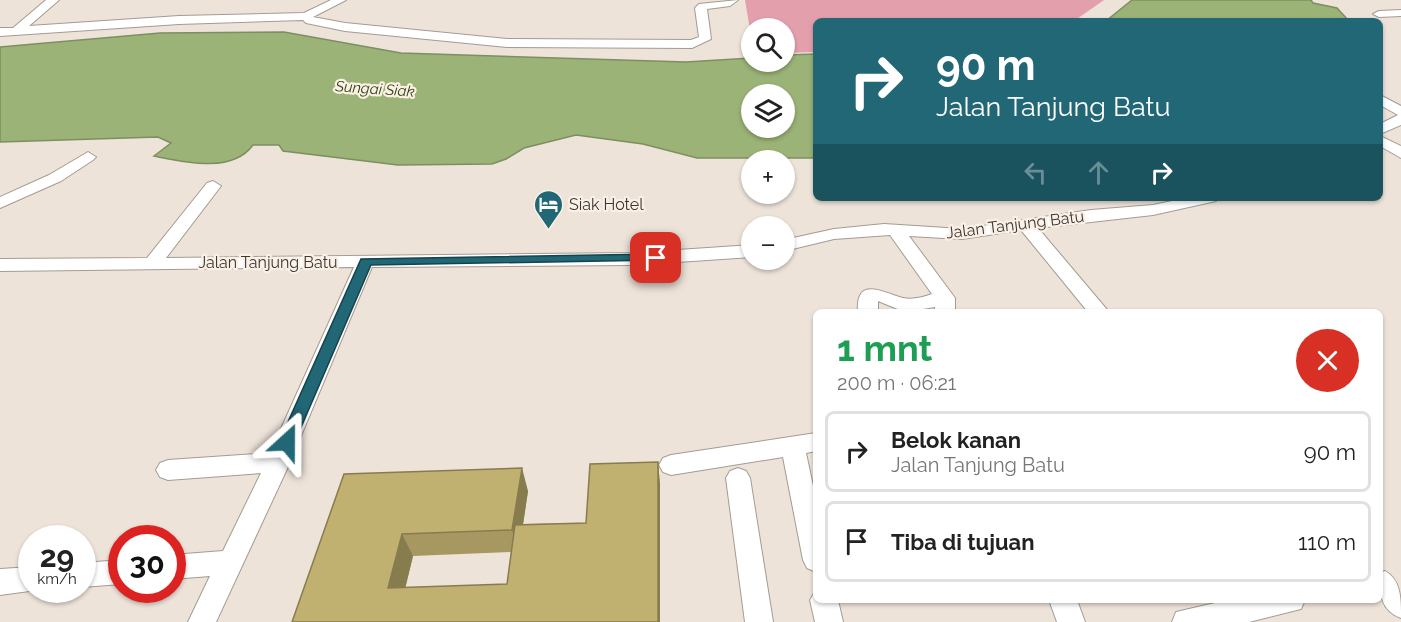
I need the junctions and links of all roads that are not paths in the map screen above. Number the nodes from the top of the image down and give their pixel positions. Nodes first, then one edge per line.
1 (53, 0) edge
2 (340, 0) edge
3 (732, 0) edge
4 (1401, 13) edge
5 (1379, 14) dead end
6 (306, 16) junction
7 (16, 31) junction
8 (0, 32) edge
9 (1383, 101) edge
10 (1401, 112) edge
11 (1401, 119) edge
12 (1383, 128) edge
13 (1383, 142) edge
14 (1401, 153) edge
15 (88, 158) dead end
16 (213, 186) dead end
17 (1196, 201) edge
18 (0, 203) edge
19 (1026, 225) junction
20 (895, 229) junction
21 (795, 243) edge
22 (741, 252) edge
23 (366, 261) junction
24 (153, 262) junction
25 (8, 264) edge
26 (0, 280) edge
27 (945, 305) edge
28 (868, 309) edge
29 (1096, 309) edge
30 (805, 445) edge
31 (278, 462) junction
32 (671, 465) dead end
33 (168, 470) dead end
34 (738, 478) dead end
35 (813, 529) edge
36 (230, 562) junction
37 (186, 566) edge
38 (18, 580) edge
39 (0, 582) edge
40 (1389, 584) edge
41 (825, 603) edge
42 (1064, 603) edge
43 (1277, 603) edge
44 (1401, 605) edge
45 (1191, 621) edge
46 (202, 622) edge
47 (759, 622) edge
48 (829, 622) edge
49 (1071, 622) edge

1 - 7 street
2 - 6 street
3 - 6 street
4 - 5 street
6 - 7 street
7 - 8 street
9 - 10 street
11 - 12 street
13 - 14 street
15 - 18 street
16 - 24 street
17 - 19 street, Jalan Tanjung Batu
19 - 20 street, Jalan Tanjung Batu
19 - 29 street
20 - 21 street, Jalan Tanjung Batu
20 - 27 street
22 - 23 street, Jalan Tanjung Batu
23 - 24 street, Jalan Tanjung Batu
23 - 31 street
24 - 25 street, Jalan Tanjung Batu
25 - 26 street
27 - 28 street
30 - 32 street
30 - 35 street
31 - 33 street
31 - 36 street
34 - 47 street
36 - 37 street
36 - 46 street
38 - 39 street
40 - 44 street
41 - 48 street
42 - 49 street
43 - 45 street

